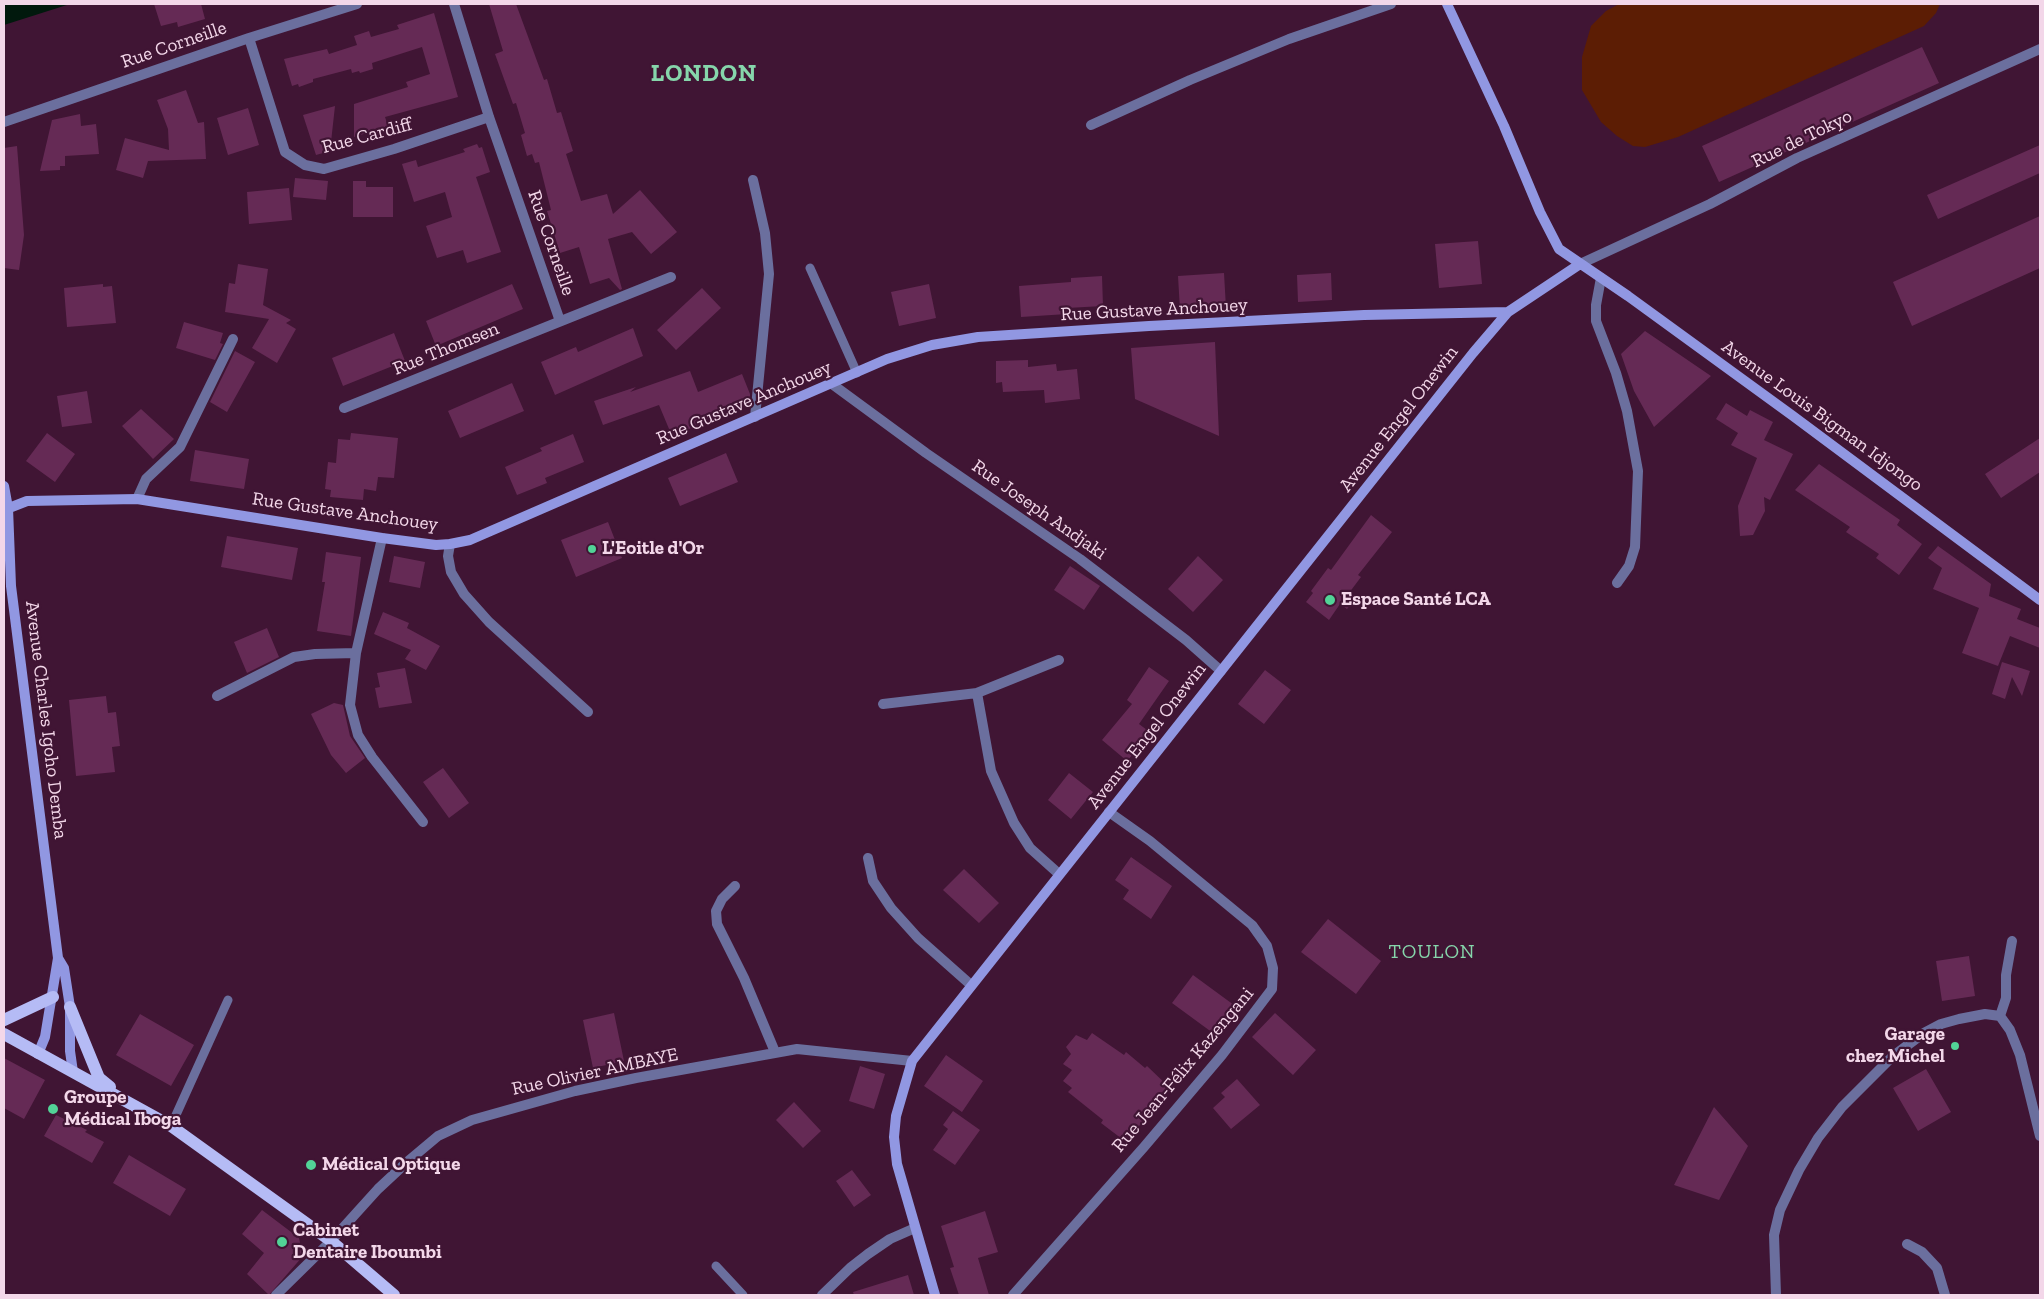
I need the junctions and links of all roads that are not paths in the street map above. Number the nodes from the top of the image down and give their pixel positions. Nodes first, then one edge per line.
1 (357, 4) edge
2 (454, 4) edge
3 (1391, 4) edge
4 (1447, 4) edge
5 (249, 38) junction
6 (2040, 48) edge
7 (489, 117) junction
8 (4, 122) edge
9 (1091, 125) dead end
10 (753, 180) dead end
11 (1580, 264) junction
12 (810, 268) dead end
13 (671, 277) dead end
14 (1601, 278) junction
15 (1508, 312) junction
16 (560, 321) junction
17 (233, 339) dead end
18 (857, 373) junction
19 (832, 384) junction
20 (344, 408) dead end
21 (755, 417) junction
22 (4, 486) edge
23 (137, 499) junction
24 (6, 509) edge
25 (382, 538) junction
26 (450, 544) junction
27 (1617, 582) dead end
28 (2040, 600) edge
29 (356, 654) junction
30 (1059, 660) dead end
31 (1221, 670) junction
32 (977, 693) junction
33 (216, 696) dead end
34 (883, 704) dead end
35 (588, 712) dead end
36 (1109, 812) junction
37 (423, 822) dead end
38 (868, 858) dead end
39 (1059, 874) junction
40 (735, 886) dead end
41 (2012, 941) dead end
42 (58, 958) junction
43 (971, 985) junction
44 (52, 997) junction
45 (228, 1000) dead end
46 (70, 1007) junction
47 (2000, 1016) junction
48 (4, 1020) edge
49 (4, 1034) edge
50 (775, 1052) junction
51 (38, 1054) junction
52 (912, 1061) junction
53 (73, 1072) junction
54 (123, 1099) junction
55 (171, 1126) junction
56 (2040, 1136) edge
57 (915, 1228) junction
58 (331, 1241) junction
59 (1907, 1244) dead end
60 (716, 1266) dead end
61 (276, 1295) edge
62 (394, 1295) edge
63 (743, 1295) edge
64 (822, 1295) edge
65 (935, 1295) edge
66 (1013, 1295) edge
67 (1776, 1295) edge
68 (1945, 1295) edge

1 - 5 street, Rue Corneille
2 - 7 street, Rue Corneille
3 - 9 street
4 - 11 street, Avenue Louis Bigman Idjongo
5 - 7 street, Rue Cardiff
5 - 8 street, Rue Corneille
6 - 11 street, Rue de Tokyo
7 - 16 street, Rue Corneille
10 - 21 street
11 - 14 street, Avenue Louis Bigman Idjongo
11 - 15 street, Avenue Engel Onewin
12 - 18 lane
13 - 16 street, Rue Thomsen
14 - 27 street
14 - 28 street, Avenue Louis Bigman Idjongo
15 - 18 street, Rue Gustave Anchouey
15 - 31 street, Avenue Engel Onewin
16 - 20 street, Rue Thomsen
17 - 23 street
18 - 19 street, Rue Gustave Anchouey
19 - 21 street, Rue Gustave Anchouey
19 - 31 street, Rue Joseph Andjaki
21 - 26 street, Rue Gustave Anchouey
22 - 24 street, Avenue Charles Igoho Demba
23 - 24 street, Rue Gustave Anchouey
23 - 25 street, Rue Gustave Anchouey
24 - 42 street, Avenue Charles Igoho Demba
25 - 26 street, Rue Gustave Anchouey
25 - 29 street
26 - 35 street
29 - 33 street
29 - 37 street
30 - 32 street
31 - 36 street, Avenue Engel Onewin
32 - 34 street
32 - 39 street
36 - 39 street, Avenue Engel Onewin
36 - 66 street, Rue Jean-Félix Kazengani
38 - 43 street
39 - 43 street, Avenue Engel Onewin
40 - 50 street
41 - 47 street
42 - 44 street
42 - 46 street
43 - 52 street, Avenue Engel Onewin
44 - 48 main road
44 - 51 street
45 - 55 lane
46 - 53 street
46 - 54 main road
47 - 56 street
47 - 67 street
49 - 51 main road
50 - 52 street, Rue Olivier AMBAYE
50 - 58 street, Rue Olivier AMBAYE
51 - 53 main road
52 - 57 street, Avenue Engel Onewin
53 - 54 main road
54 - 55 main road
55 - 58 main road
57 - 64 street
57 - 65 street, Avenue Engel Onewin
58 - 61 street, Rue Olivier AMBAYE
58 - 62 main road
59 - 68 street
60 - 63 lane

